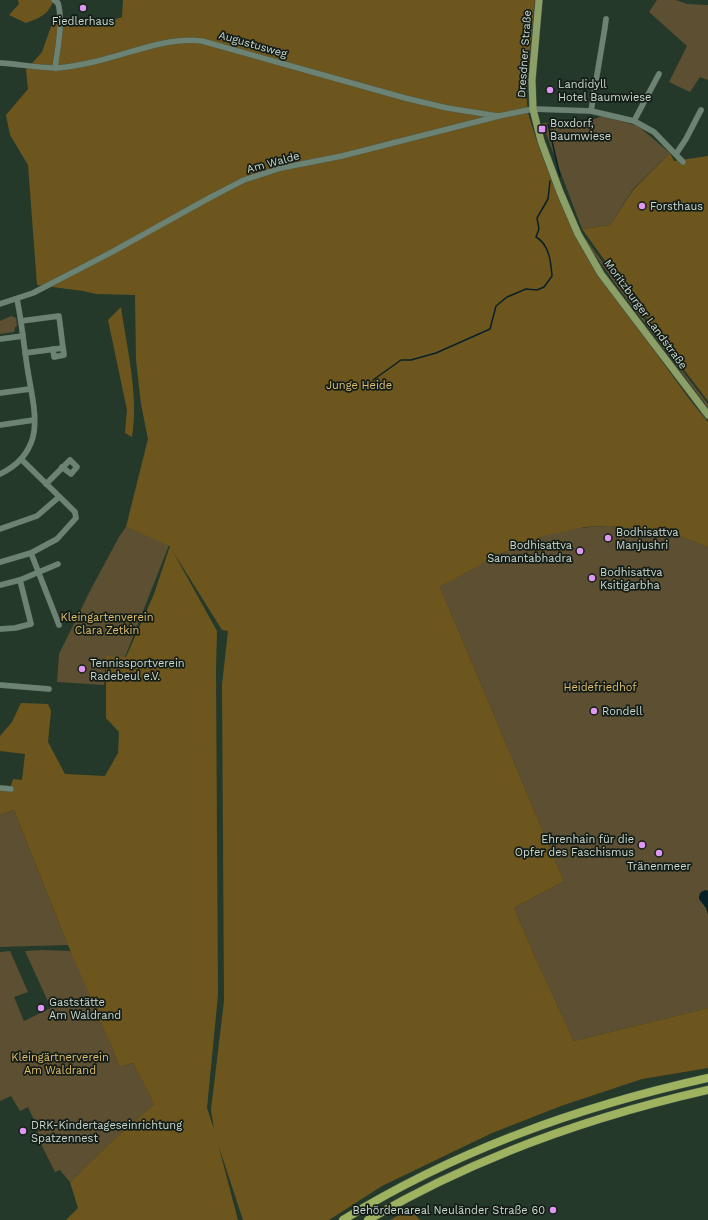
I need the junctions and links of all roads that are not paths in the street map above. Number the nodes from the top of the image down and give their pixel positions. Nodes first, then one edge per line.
1 (54, 0) edge
2 (539, 0) edge
3 (606, 19) dead end
4 (0, 62) edge
5 (55, 68) junction
6 (659, 74) dead end
7 (533, 109) junction
8 (701, 110) dead end
9 (591, 111) junction
10 (499, 116) junction
11 (634, 121) junction
12 (676, 154) junction
13 (683, 162) dead end
14 (17, 299) junction
15 (0, 304) edge
16 (21, 321) junction
17 (23, 336) junction
18 (0, 339) edge
19 (25, 354) junction
20 (30, 388) junction
21 (0, 393) edge
22 (708, 414) edge
23 (34, 420) junction
24 (0, 425) edge
25 (22, 460) junction
26 (62, 468) dead end
27 (0, 474) edge
28 (46, 484) junction
29 (59, 497) junction
30 (0, 529) edge
31 (31, 553) junction
32 (0, 562) edge
33 (58, 564) dead end
34 (39, 573) junction
35 (20, 580) junction
36 (0, 585) edge
37 (59, 625) dead end
38 (0, 629) edge
39 (0, 685) edge
40 (49, 689) dead end
41 (0, 788) edge
42 (11, 789) dead end
43 (708, 1078) edge
44 (708, 1090) edge
45 (343, 1220) edge
46 (368, 1220) edge

1 - 5 street
2 - 7 main road, Dresdner Straße
3 - 9 street
4 - 5 street, Augustusweg
5 - 10 street, Augustusweg
6 - 11 street
7 - 9 street
7 - 10 street, Am Walde
7 - 22 main road, Moritzburger Landstraße
8 - 12 street
9 - 11 street
10 - 14 street, Am Walde
11 - 12 street
12 - 13 street
14 - 15 street, Am Walde
14 - 16 street
16 - 17 street
16 - 19 street
17 - 18 street
17 - 19 street
19 - 20 street
20 - 21 street
20 - 23 street
23 - 24 street
23 - 25 street
25 - 27 street
25 - 28 street
26 - 28 street
28 - 29 street
29 - 30 street
29 - 31 street
31 - 32 street
31 - 34 street
33 - 34 street
34 - 35 street
34 - 37 street
35 - 36 street
35 - 38 street
39 - 40 street
41 - 42 street
43 - 45 highway
44 - 46 highway

